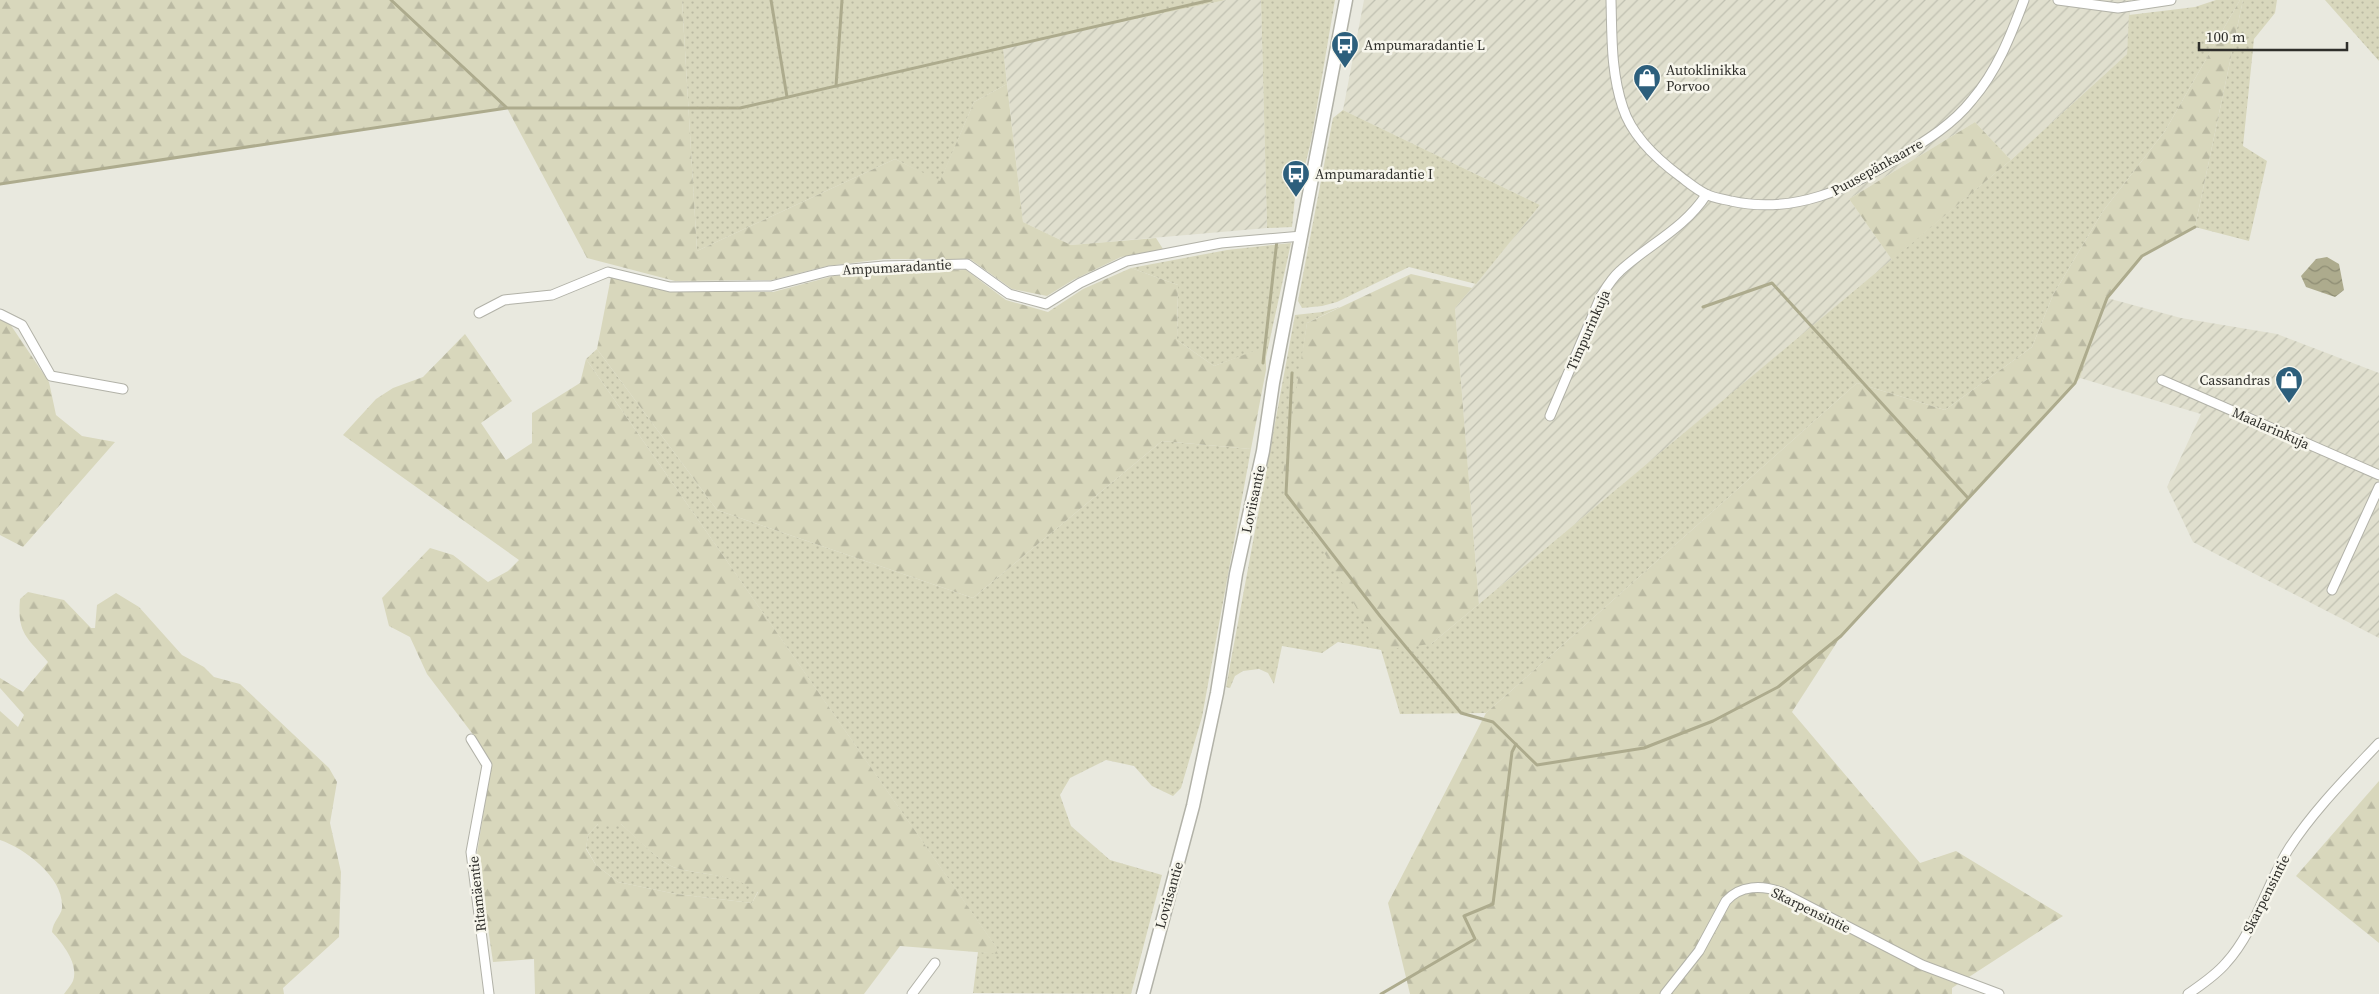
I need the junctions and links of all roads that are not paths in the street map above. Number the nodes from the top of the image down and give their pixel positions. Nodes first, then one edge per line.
1 (1346, 0) edge
2 (1611, 0) edge
3 (2024, 0) edge
4 (2058, 0) edge
5 (2171, 0) edge
6 (1706, 195) junction
7 (1302, 236) junction
8 (480, 313) dead end
9 (0, 314) edge
10 (2162, 380) dead end
11 (123, 389) dead end
12 (1550, 416) dead end
13 (2379, 475) edge
14 (2379, 488) edge
15 (2332, 590) dead end
16 (471, 739) dead end
17 (2379, 743) edge
18 (935, 963) dead end
19 (488, 994) edge
20 (912, 994) edge
21 (1143, 994) edge
22 (1666, 994) edge
23 (1999, 994) edge
24 (2188, 994) edge

1 - 7 main road, Loviisantie
2 - 6 street, Puusepänkaarre
3 - 6 street, Puusepänkaarre
4 - 5 street
6 - 12 street, Timpurinkuja
7 - 8 street, Ampumaradantie
7 - 21 main road, Loviisantie
9 - 11 street
10 - 13 street, Maalarinkuja
14 - 15 street
16 - 19 street, Ritamäentie
17 - 24 street, Skarpensintie
18 - 20 street
22 - 23 street, Skarpensintie

